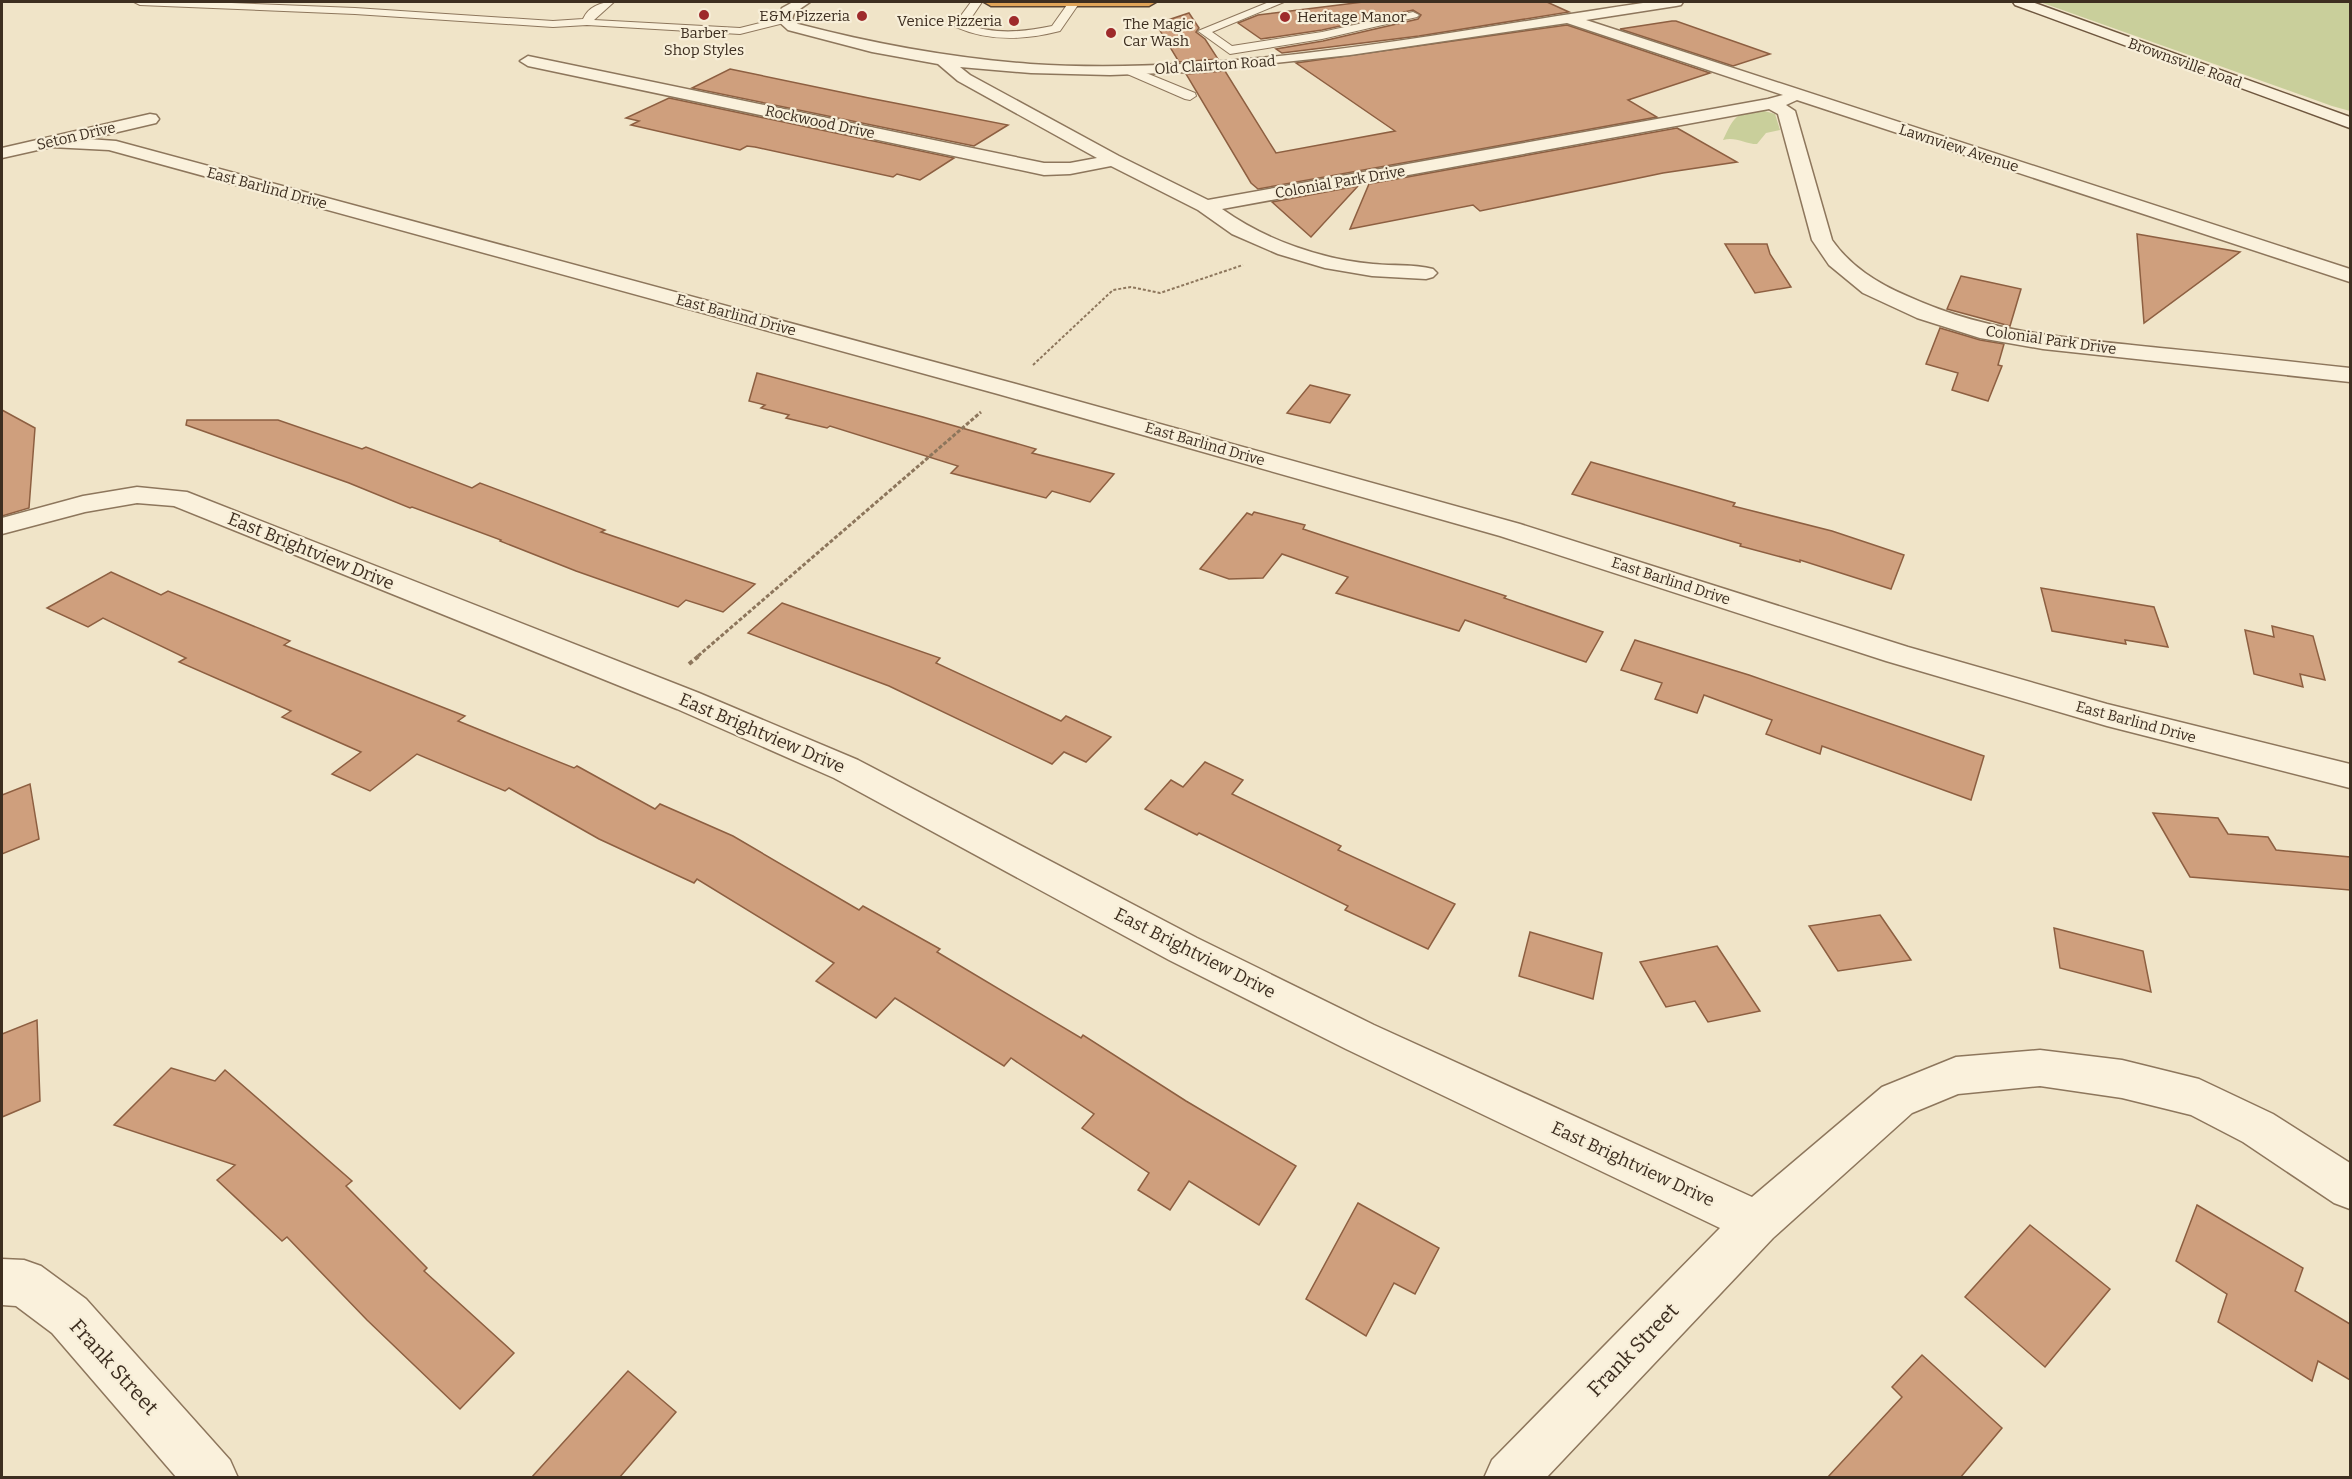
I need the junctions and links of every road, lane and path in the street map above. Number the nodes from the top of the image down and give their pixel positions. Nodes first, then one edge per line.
1 (140, 2) edge
2 (374, 2) edge
3 (609, 2) edge
4 (803, 2) edge
5 (976, 2) edge
6 (991, 2) edge
7 (1074, 2) edge
8 (1149, 2) edge
9 (1278, 2) edge
10 (1677, 2) edge
11 (2020, 2) edge
12 (209, 3) edge
13 (355, 11) junction
14 (1413, 15) dead end
15 (1567, 19) junction
16 (784, 20) junction
17 (587, 22) junction
18 (528, 61) dead end
19 (942, 62) junction
20 (1129, 70) junction
21 (1190, 96) dead end
22 (1797, 96) junction
23 (1771, 104) junction
24 (150, 119) dead end
25 (2350, 123) edge
26 (52, 142) junction
27 (2, 153) edge
28 (1113, 160) junction
29 (1205, 206) junction
30 (1285, 250) junction
31 (1426, 273) dead end
32 (2350, 276) edge
33 (2350, 375) edge
34 (1007, 389) junction
35 (2, 526) edge
36 (659, 690) junction
37 (2350, 776) edge
38 (2350, 1188) edge
39 (1756, 1222) junction
40 (2, 1282) edge
41 (212, 1478) edge
42 (1510, 1478) edge

1 - 12 lane
2 - 13 lane
3 - 17 lane
4 - 16 street
5 - 7 lane
6 - 7 highway
7 - 8 highway
9 - 14 lane
10 - 15 street, Old Clairton Road
11 - 25 street, Brownsville Road
12 - 13 lane
13 - 17 lane
15 - 20 street, Old Clairton Road
15 - 22 street, Lawnview Avenue
16 - 17 lane
16 - 19 street, Old Clairton Road
18 - 28 street, Rockwood Drive
19 - 20 street, Old Clairton Road
19 - 28 street
20 - 21 lane
22 - 23 street, Colonial Park Drive
22 - 32 street, Lawnview Avenue
23 - 29 street, Colonial Park Drive
23 - 33 street, Colonial Park Drive
24 - 26 street, Seton Drive
26 - 27 street, Seton Drive
26 - 34 street, East Barlind Drive
28 - 29 street
29 - 30 street
30 - 31 street
30 - 34 path
34 - 36 path
34 - 37 street, East Barlind Drive
35 - 36 street, East Brightview Drive
36 - 39 street, East Brightview Drive
38 - 39 street
39 - 42 street, Frank Street
40 - 41 street, Frank Street

